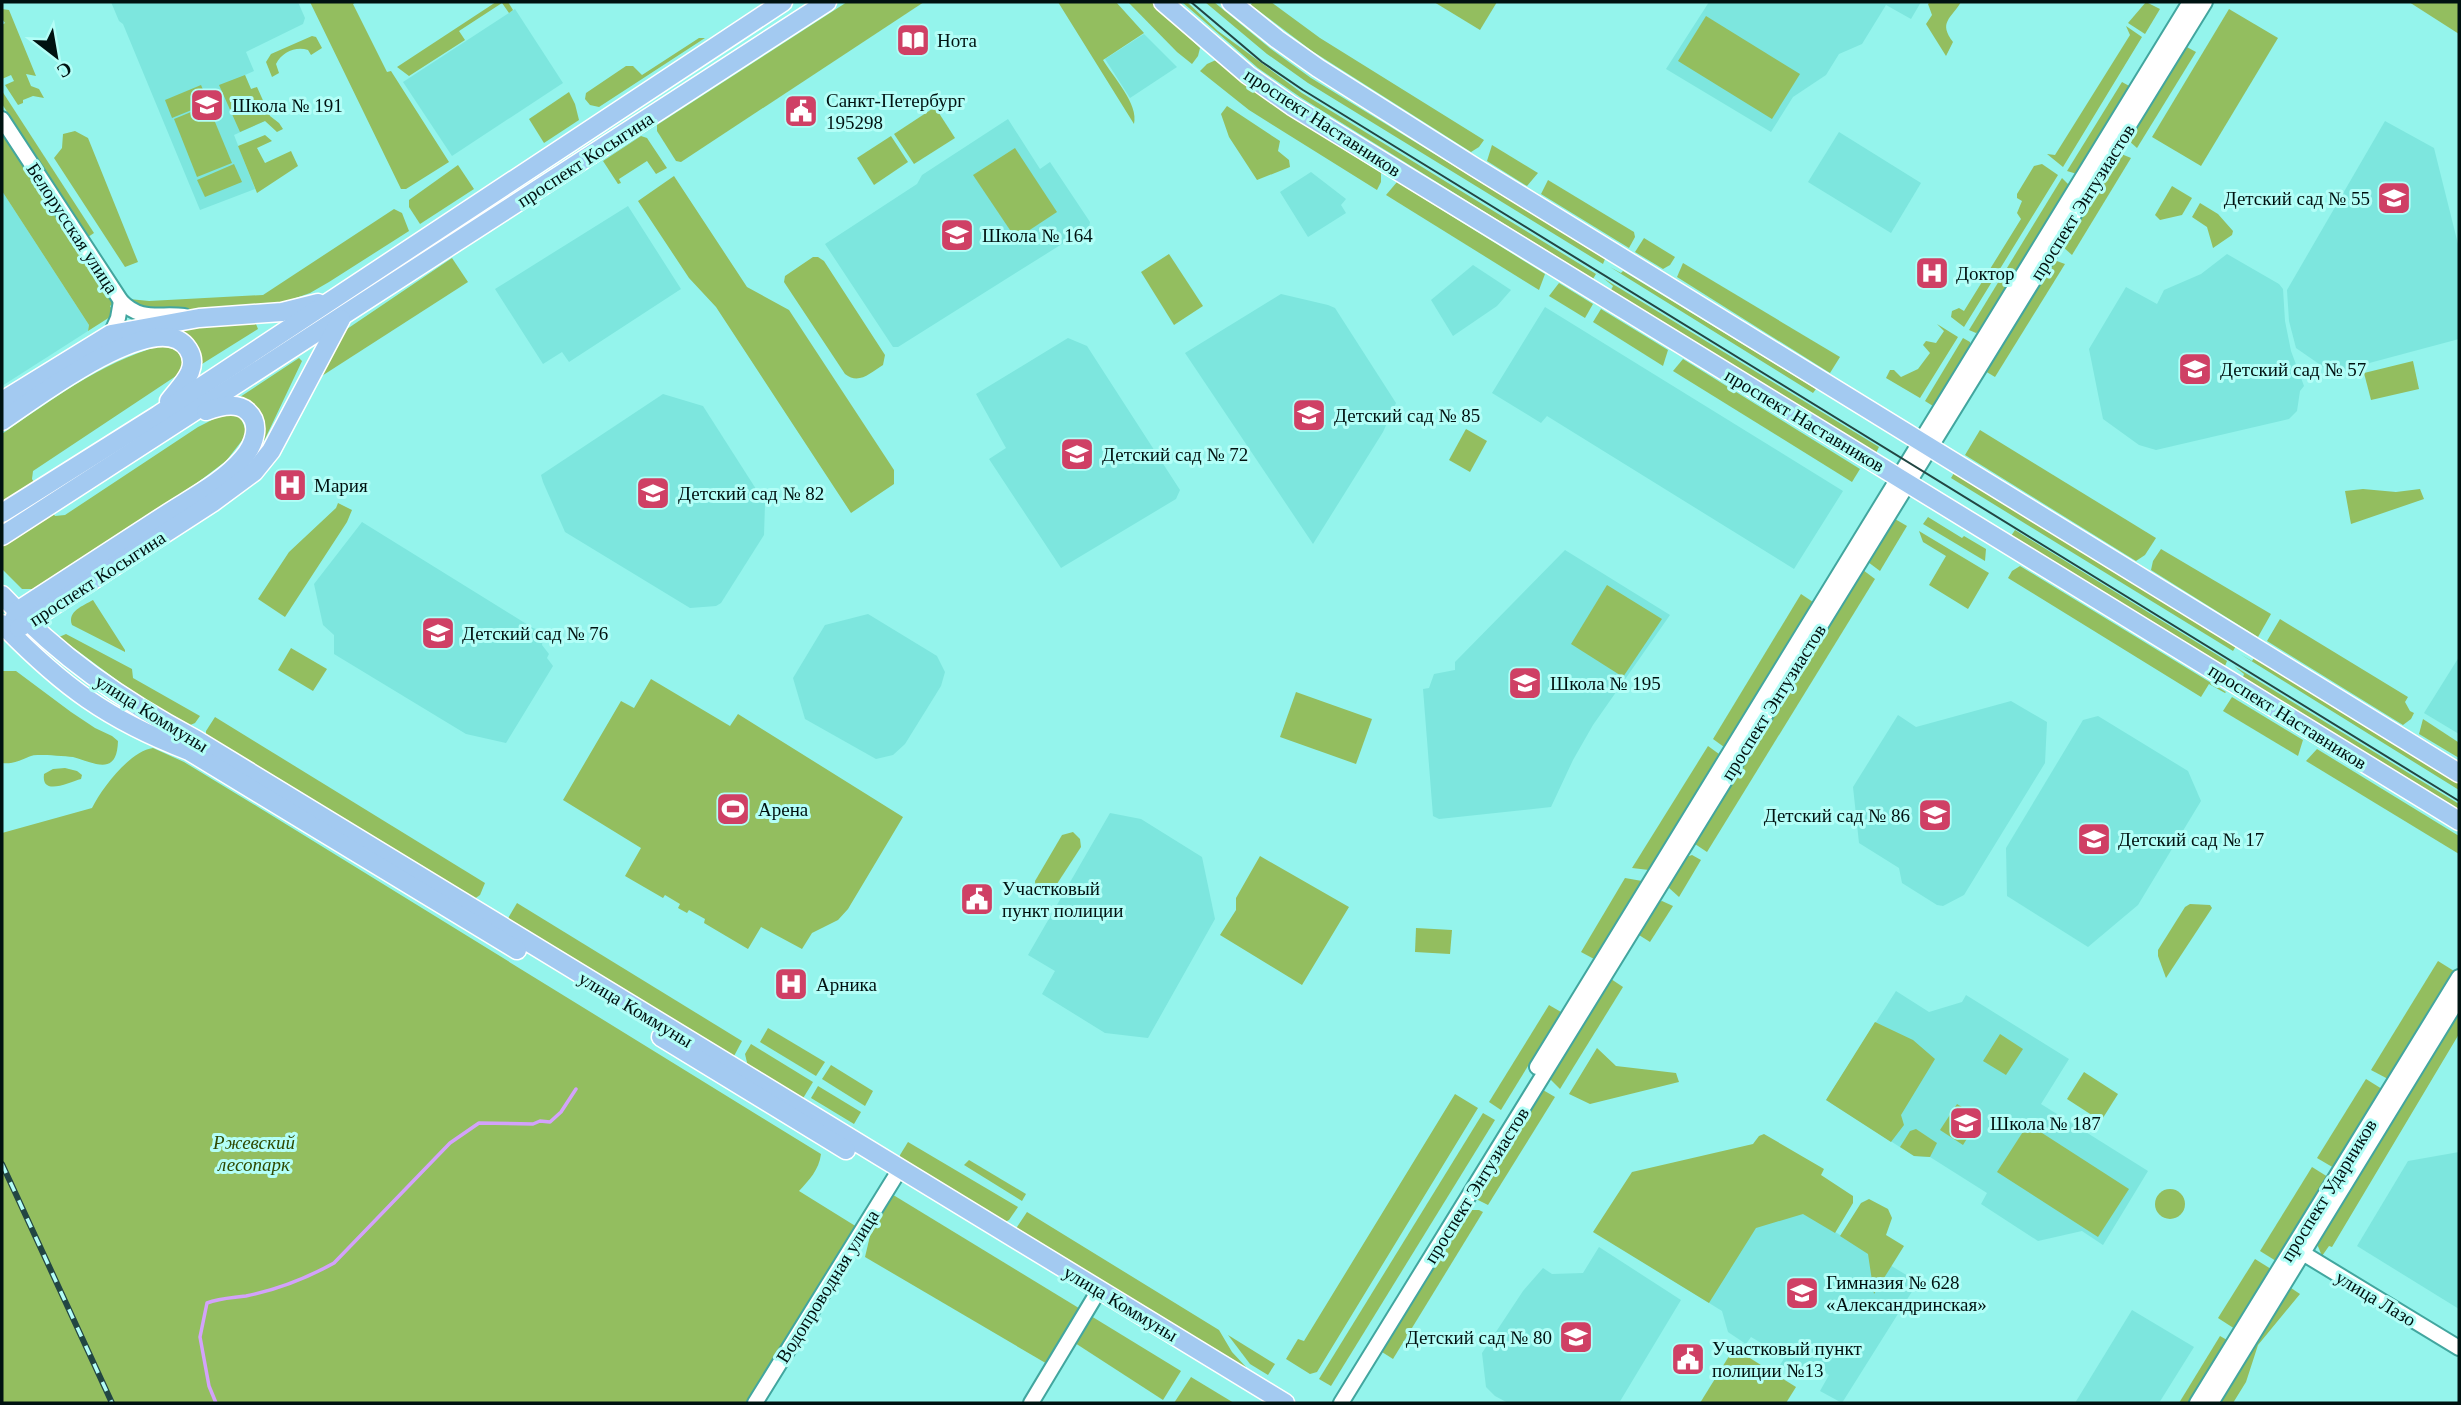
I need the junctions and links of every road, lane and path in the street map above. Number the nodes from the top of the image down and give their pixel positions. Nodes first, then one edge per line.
1 (783, 2) edge
2 (827, 2) edge
3 (1163, 2) edge
4 (1231, 2) edge
5 (2197, 3) edge
6 (2, 119) edge
7 (331, 299) junction
8 (121, 301) junction
9 (342, 315) junction
10 (199, 318) junction
11 (111, 334) junction
12 (2, 401) edge
13 (158, 415) junction
14 (2, 421) edge
15 (169, 430) junction
16 (1925, 444) junction
17 (1903, 480) junction
18 (2, 513) edge
19 (2, 536) edge
20 (2, 596) edge
21 (22, 617) junction
22 (5, 628) edge
23 (2459, 773) edge
24 (2459, 821) edge
25 (2459, 976) edge
26 (2459, 998) edge
27 (897, 1174) junction
28 (2298, 1250) junction
29 (1096, 1295) junction
30 (2459, 1348) edge
31 (755, 1403) edge
32 (1031, 1403) edge
33 (1263, 1403) edge
34 (1285, 1403) edge
35 (1332, 1403) edge
36 (1341, 1403) edge
37 (2197, 1403) edge
38 (2211, 1403) edge

1 - 7 main road, проспект Косыгина
2 - 9 main road, проспект Косыгина
3 - 17 main road, проспект Наставников
4 - 16 main road
5 - 16 street, проспект Энтузиастов
6 - 8 street, Белорусская улица
7 - 10 main road, проспект Косыгина
7 - 13 main road, проспект Косыгина
8 - 10 street, Белорусская улица
8 - 11 street, Белорусская улица
9 - 15 main road, проспект Косыгина
9 - 21 main road, проспект Косыгина
10 - 11 main road, проспект Косыгина
11 - 12 main road, проспект Косыгина
13 - 14 main road, проспект Косыгина
13 - 18 main road, проспект Косыгина
15 - 19 main road, проспект Косыгина
15 - 21 main road, проспект Косыгина
16 - 17 street, проспект Энтузиастов
16 - 23 main road
17 - 24 main road, проспект Наставников
17 - 35 street, проспект Энтузиастов
17 - 36 street, проспект Энтузиастов
20 - 21 main road, улица Коммуны
21 - 22 main road, проспект Косыгина
21 - 27 main road, улица Коммуны
22 - 27 main road, улица Коммуны
25 - 28 street, проспект Ударников
26 - 28 street, проспект Ударников
27 - 29 main road, улица Коммуны
27 - 31 street, Водопроводная улица
28 - 30 street, улица Лазо
28 - 37 street, проспект Ударников
28 - 38 street, проспект Ударников
29 - 32 street
29 - 33 main road, улица Коммуны
29 - 34 main road, улица Коммуны

